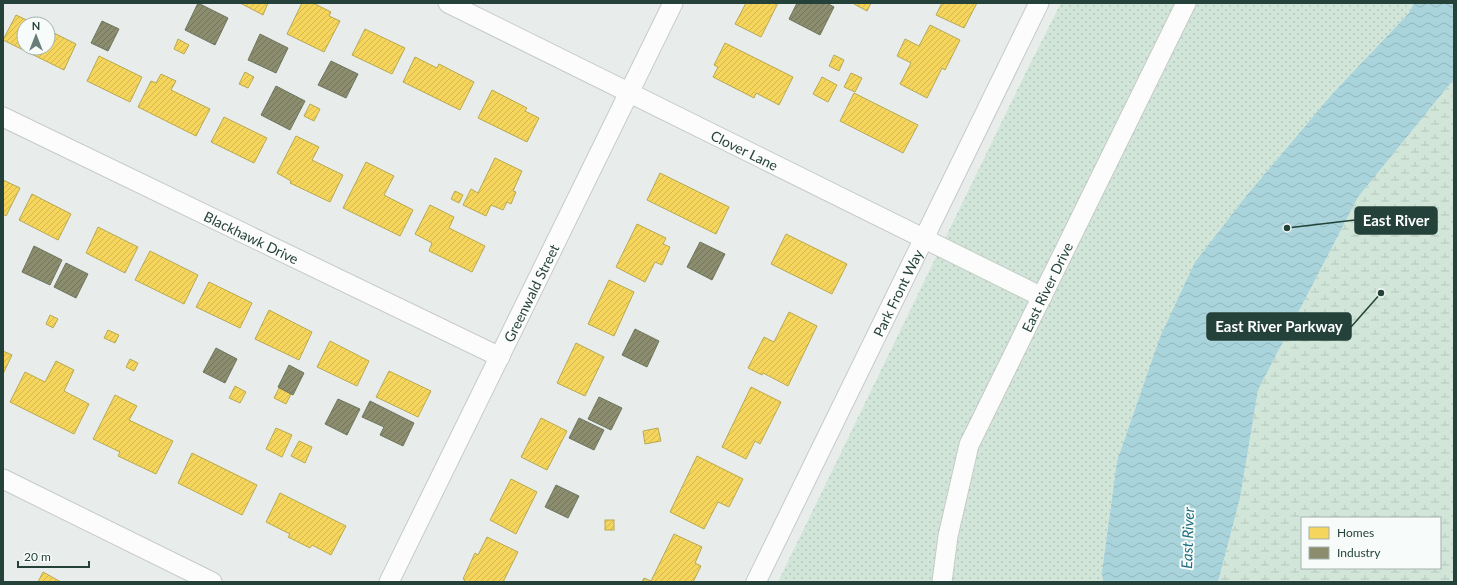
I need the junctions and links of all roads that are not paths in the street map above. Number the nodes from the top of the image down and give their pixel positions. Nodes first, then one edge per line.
1 (448, 3) edge
2 (673, 3) edge
3 (1039, 3) edge
4 (1186, 3) edge
5 (629, 92) junction
6 (3, 117) edge
7 (924, 238) junction
8 (1042, 297) junction
9 (500, 357) junction
10 (5, 484) edge
11 (212, 582) edge
12 (389, 582) edge
13 (756, 582) edge
14 (942, 582) edge

1 - 5 street, Clover Lane
2 - 5 street, Greenwald Street
3 - 7 street, Park Front Way
4 - 8 street, East River Drive
5 - 7 street, Clover Lane
5 - 9 street, Greenwald Street
6 - 9 street, Blackhawk Drive
7 - 8 street, Clover Lane
7 - 13 street, Park Front Way
8 - 14 street, East River Drive
9 - 12 street, Greenwald Street
10 - 11 street

